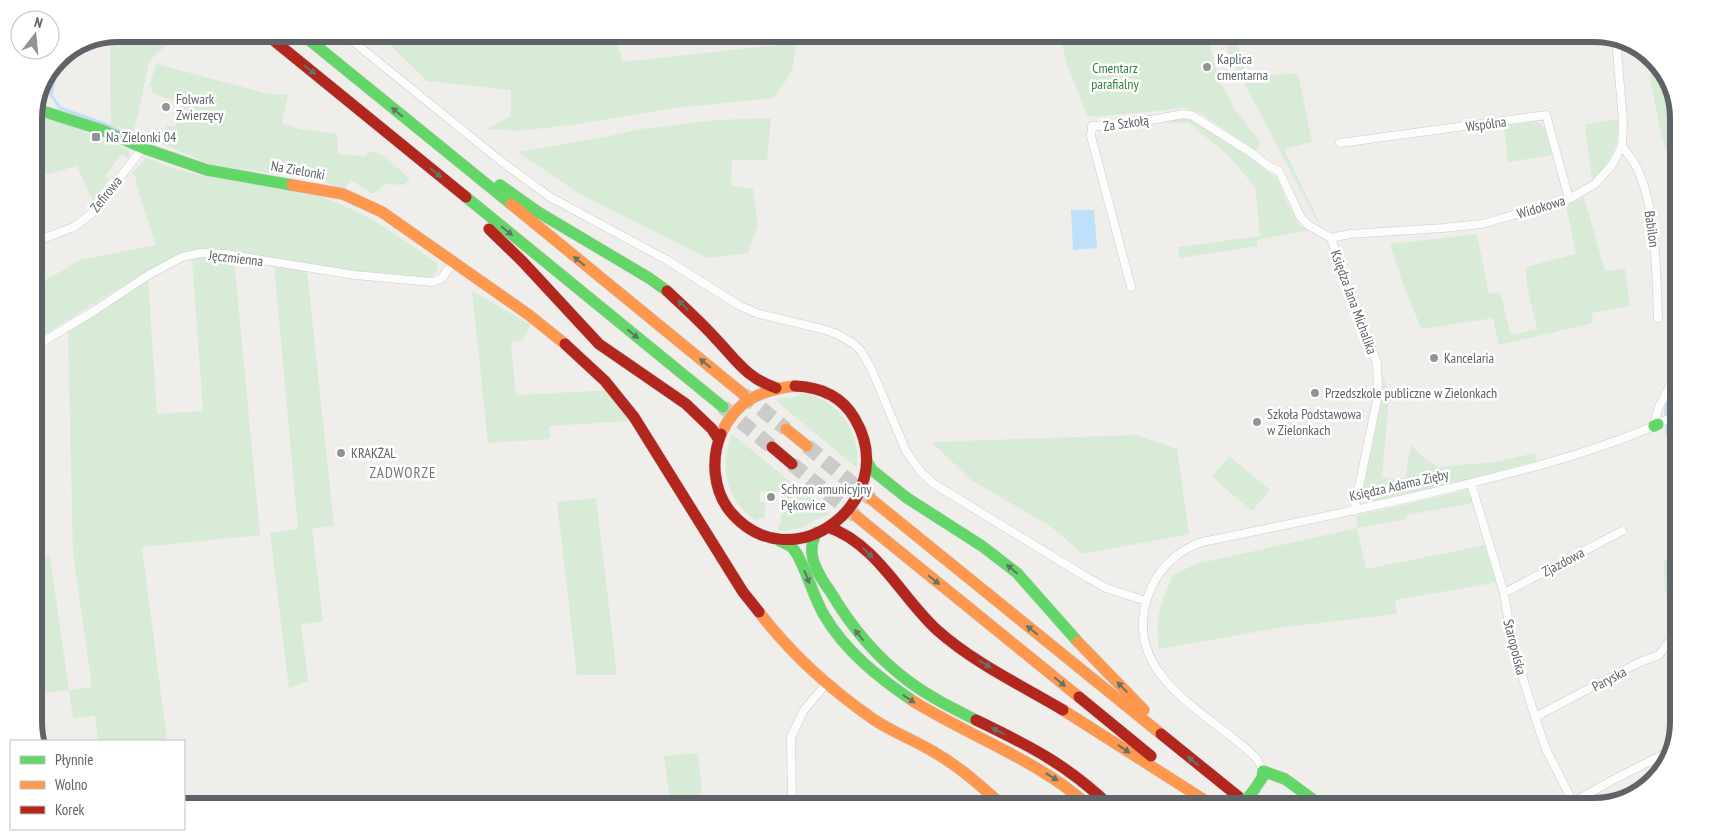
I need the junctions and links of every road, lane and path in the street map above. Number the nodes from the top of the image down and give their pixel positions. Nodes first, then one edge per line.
1 (276, 42) edge
2 (312, 42) edge
3 (354, 42) edge
4 (1617, 47) edge
5 (43, 111) edge
6 (1340, 143) dead end
7 (1622, 146) junction
8 (143, 148) junction
9 (448, 154) junction
10 (1279, 171) joint
11 (455, 189) junction
12 (1569, 200) junction
13 (1331, 238) junction
14 (43, 239) edge
15 (453, 262) junction
16 (1132, 287) dead end
17 (1658, 318) dead end
18 (43, 342) edge
19 (1669, 386) edge
20 (776, 388) junction
21 (743, 394) tunnel mouth
22 (723, 407) tunnel mouth
23 (1670, 418) edge
24 (1656, 425) junction
25 (786, 430) tunnel mouth
26 (718, 440) junction
27 (807, 446) tunnel mouth
28 (772, 447) tunnel mouth
29 (868, 463) junction
30 (792, 464) tunnel mouth
31 (1471, 483) junction
32 (871, 499) tunnel mouth
33 (1354, 511) junction
34 (856, 516) tunnel mouth
35 (828, 527) junction
36 (1622, 530) dead end
37 (817, 532) junction
38 (778, 540) junction
39 (1504, 593) junction
40 (1146, 601) junction
41 (1670, 640) edge
42 (826, 684) junction
43 (1535, 717) junction
44 (1178, 749) junction
45 (1662, 755) edge
46 (1263, 772) junction
47 (792, 798) edge
48 (994, 798) edge
49 (1080, 798) edge
50 (1102, 798) edge
51 (1200, 798) edge
52 (1202, 798) edge
53 (1240, 798) edge
54 (1248, 798) edge
55 (1311, 798) edge
56 (1571, 798) edge
57 (1584, 798) edge

1 -> 11 main road
9 -> 2 main road
3 - 40 street
4 - 7 street, Widokowa
5 - 8 main road, Na Zielonki
6 - 12 street, Wspólna
7 - 12 street, Widokowa
7 - 17 street, Babilon
8 - 14 street, Zefirowa
8 - 15 main road, Na Zielonki
20 -> 9 main road
21 -> 9 main road
10 - 13 street, Księdza Jana Michalika
10 - 16 street, Za Szkołą
11 -> 22 main road
11 - 26 main road
12 - 13 street, Widokowa
13 - 33 street, Księdza Jana Michalika
15 - 18 street, Jęczmienna
15 - 42 main road, Na Zielonki
19 - 24 street
20 - 26 main road
20 - 29 main road
23 - 24 street, Księdza Adama Zięby
24 - 31 street, Księdza Adama Zięby
25 - 27 main road
26 - 38 main road
28 - 30 main road
29 - 35 main road
44 -> 29 main road
31 - 33 street, Księdza Adama Zięby
31 - 39 street, Staropolska
44 -> 32 main road
33 - 40 street, Księdza Adama Zięby
34 -> 52 main road
35 - 37 main road
35 -> 51 main road
36 - 39 street, Zjazdowa
37 - 38 main road
50 -> 37 main road
38 -> 49 main road
39 - 43 street, Staropolska
40 - 46 street, Księdza Adama Zięby
41 - 43 street, Paryska
42 - 47 street
42 - 48 main road, Na Zielonki
43 - 56 street, Staropolska
53 -> 44 main road
45 - 57 street
46 - 54 main road, bridge
46 - 55 main road

